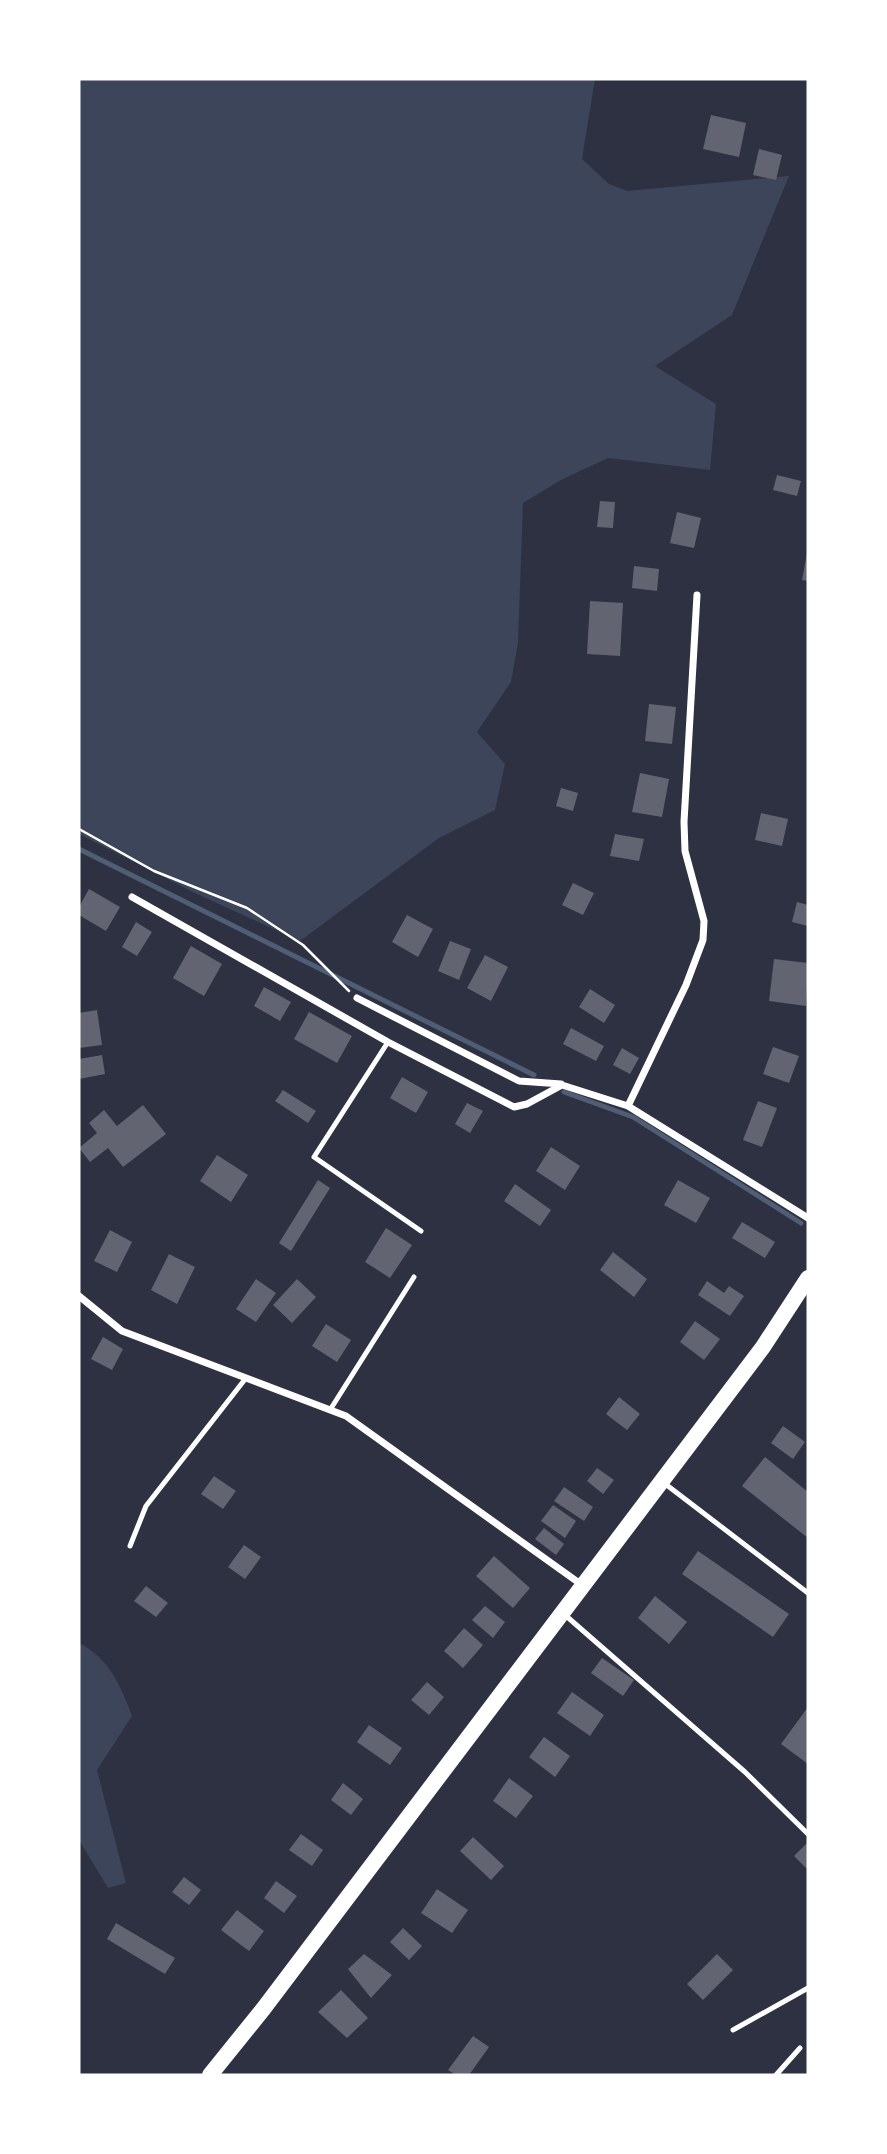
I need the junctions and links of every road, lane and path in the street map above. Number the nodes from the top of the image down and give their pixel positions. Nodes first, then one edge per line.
1 (697, 595) dead end
2 (79, 829) edge
3 (132, 897) dead end
4 (357, 998) joint
5 (388, 1042) junction
6 (562, 1084) junction
7 (628, 1106) junction
8 (808, 1218) edge
9 (421, 1231) dead end
10 (414, 1277) dead end
11 (808, 1278) edge
12 (79, 1296) edge
13 (246, 1378) junction
14 (330, 1410) junction
15 (661, 1481) junction
16 (130, 1546) dead end
17 (583, 1586) junction
18 (808, 1592) edge
19 (563, 1613) junction
20 (808, 1834) edge
21 (808, 1988) edge
22 (733, 2030) dead end
23 (800, 2048) dead end
24 (216, 2073) edge
25 (776, 2075) edge

1 - 7 street
2 - 4 path
3 - 5 street
4 - 6 street
5 - 6 street
5 - 9 lane
6 - 7 street
7 - 8 street
10 - 14 lane
11 - 15 main road
12 - 13 street
13 - 14 street
13 - 16 lane
14 - 17 street
15 - 17 main road
15 - 18 lane
17 - 19 main road
19 - 20 lane
19 - 24 main road
21 - 22 lane
23 - 25 lane

